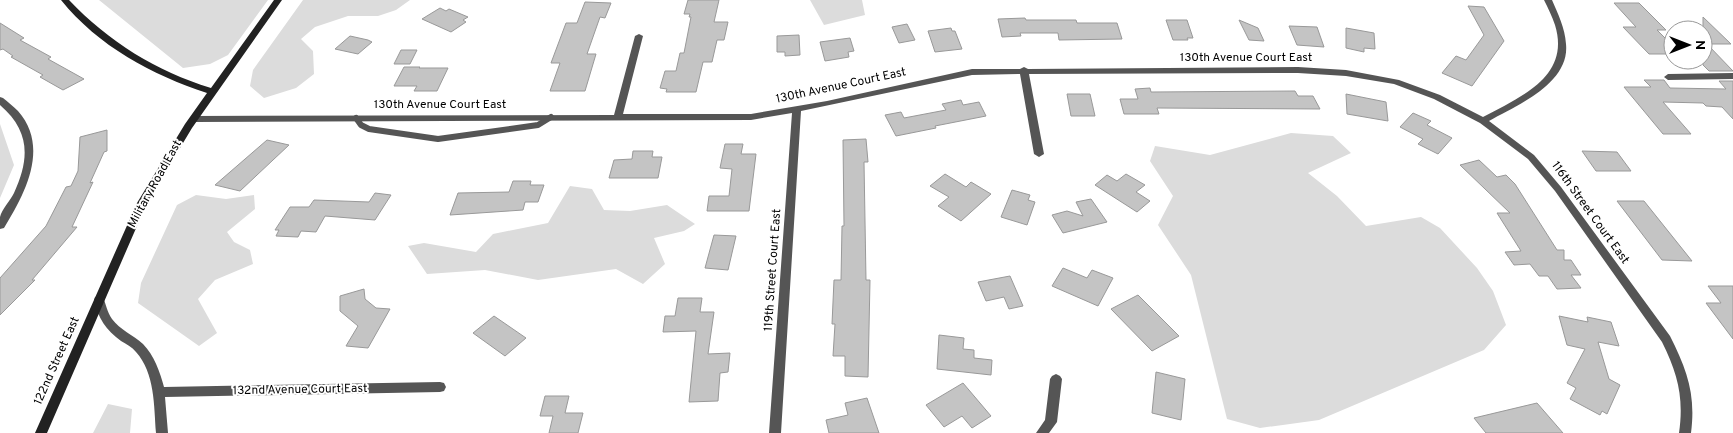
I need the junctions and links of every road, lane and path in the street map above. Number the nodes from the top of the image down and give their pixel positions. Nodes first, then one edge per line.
1 (65, 0) edge
2 (278, 0) edge
3 (1548, 0) edge
4 (639, 36) dead end
5 (1024, 70) junction
6 (1733, 76) edge
7 (1668, 77) dead end
8 (212, 91) junction
9 (0, 100) edge
10 (797, 109) junction
11 (551, 117) junction
12 (618, 117) junction
13 (356, 118) junction
14 (194, 119) junction
15 (1483, 121) junction
16 (1039, 154) dead end
17 (0, 225) edge
18 (99, 300) junction
19 (1056, 380) dead end
20 (440, 387) dead end
21 (160, 392) junction
22 (40, 433) edge
23 (162, 433) edge
24 (775, 433) edge
25 (1042, 433) edge
26 (1685, 433) edge

1 - 8 main road
2 - 8 main road
3 - 15 street
4 - 12 street
5 - 10 street, 130th Avenue Court East
5 - 15 street, 130th Avenue Court East
5 - 16 street
6 - 7 street
8 - 14 main road, Military Road East
9 - 17 street
10 - 12 street, 130th Avenue Court East
10 - 24 street, 119th Street Court East
11 - 12 street, 130th Avenue Court East
11 - 13 street, 130th Avenue Court East
11 - 13 lane
13 - 14 street, 130th Avenue Court East
14 - 18 main road, Military Road East
15 - 26 street, 116th Street Court East
18 - 21 street
18 - 22 main road, 122nd Street East
19 - 25 street
20 - 21 street, 132nd Avenue Court East
21 - 23 street

